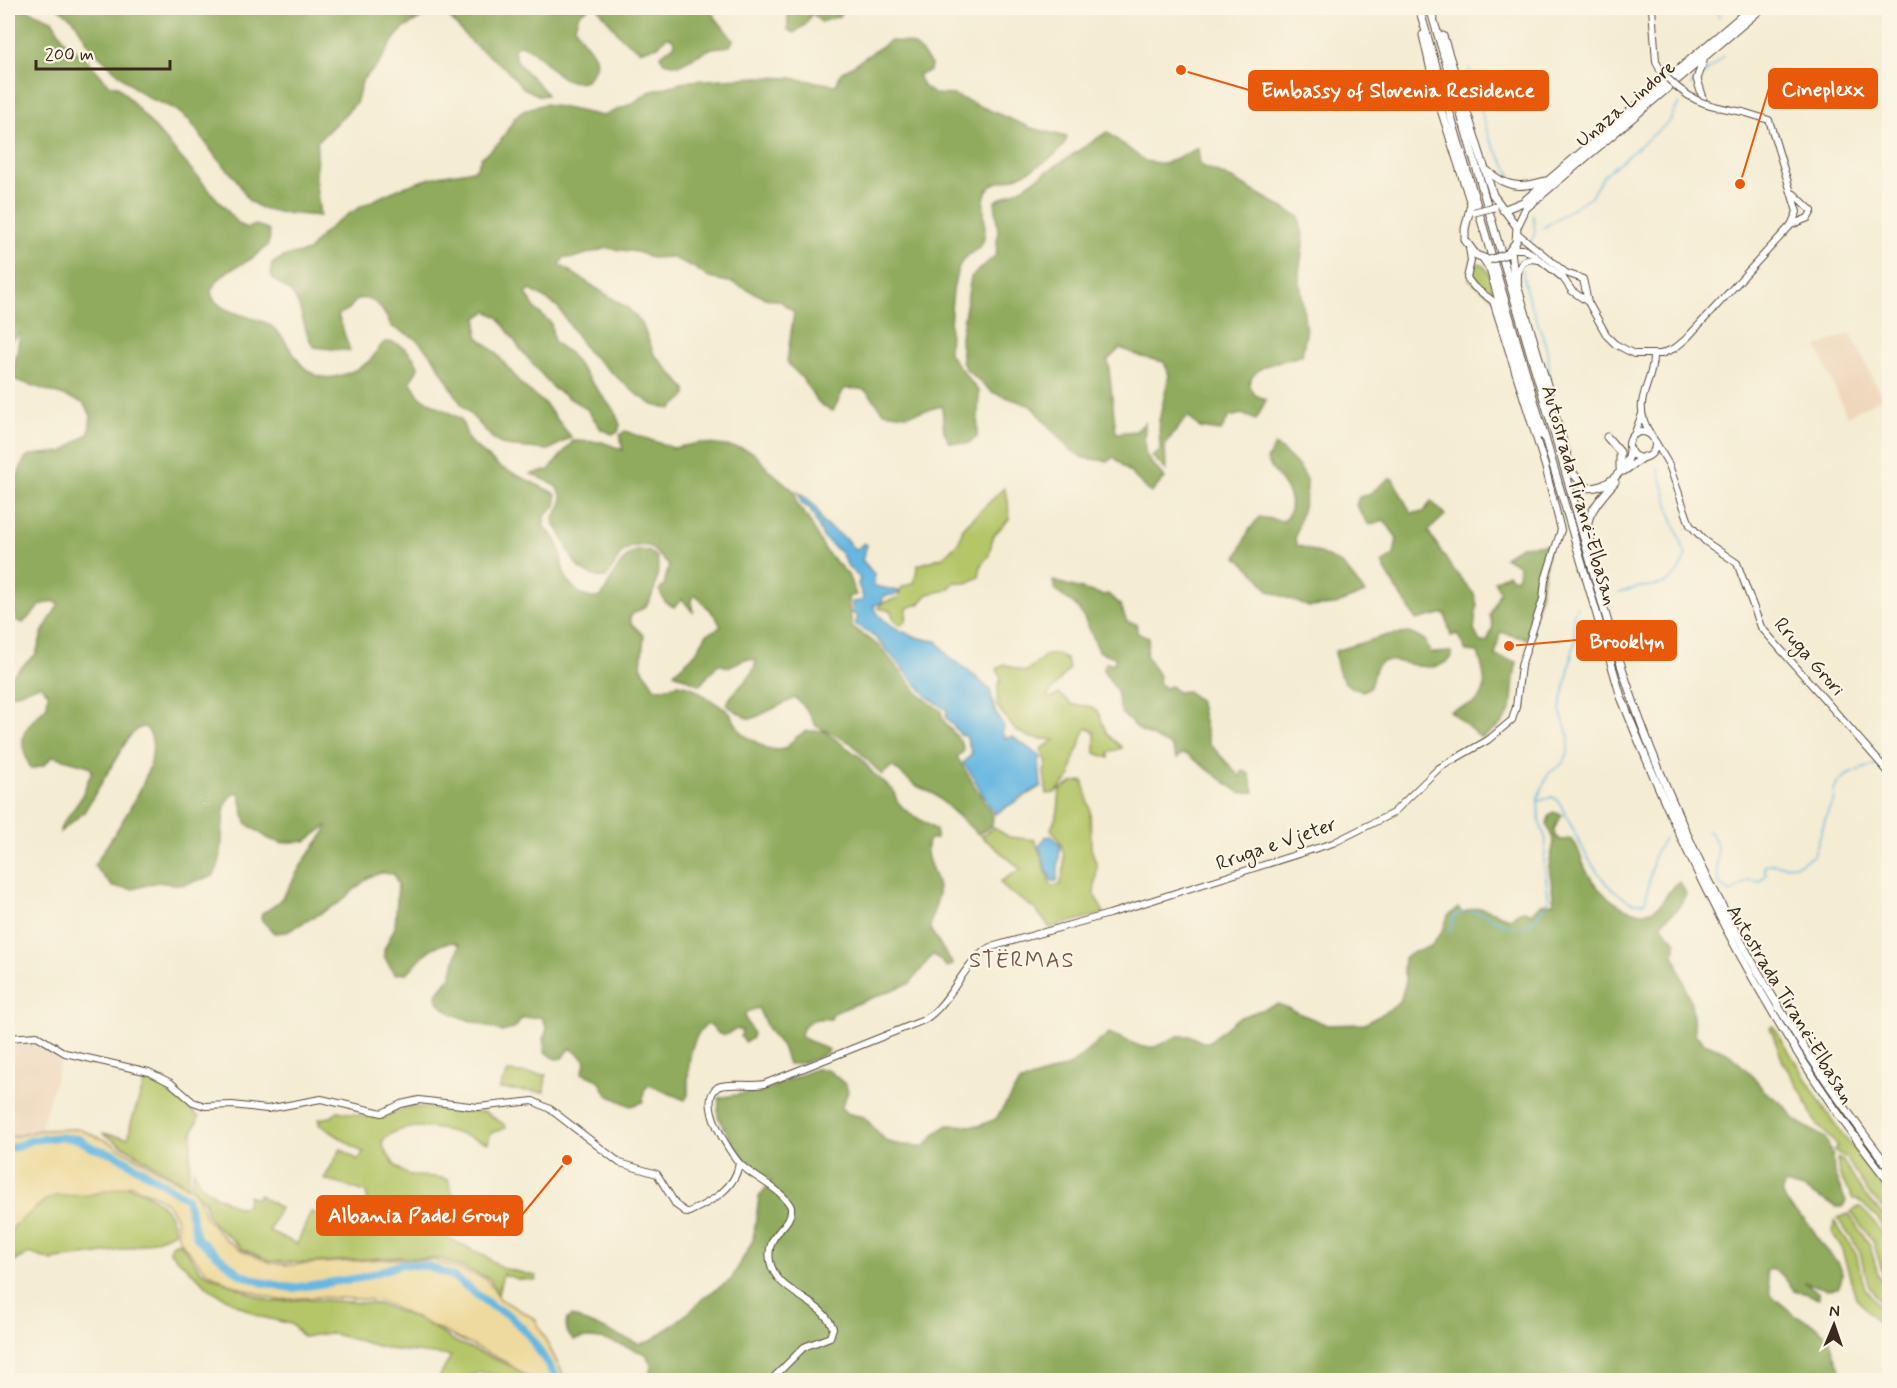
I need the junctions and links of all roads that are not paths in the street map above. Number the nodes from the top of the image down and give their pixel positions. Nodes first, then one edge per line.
1 (1419, 8) edge
2 (1431, 8) edge
3 (1652, 8) edge
4 (1751, 8) edge
5 (1762, 8) edge
6 (1751, 17) junction
7 (1703, 98) dead end
8 (1483, 167) junction
9 (1548, 180) junction
10 (1791, 192) junction
11 (1806, 204) junction
12 (1503, 210) junction
13 (1797, 211) junction
14 (1469, 219) junction
15 (1803, 219) junction
16 (1791, 225) junction
17 (1517, 230) junction
18 (1469, 248) junction
19 (1510, 251) junction
20 (1485, 259) junction
21 (1541, 261) junction
22 (1470, 266) junction
23 (1575, 276) junction
24 (1518, 285) junction
25 (1568, 285) junction
26 (1584, 289) junction
27 (1577, 293) junction
28 (1588, 302) junction
29 (1653, 356) junction
30 (1547, 385) junction
31 (1642, 410) junction
32 (1634, 435) junction
33 (1607, 437) dead end
34 (1653, 438) junction
35 (1630, 449) junction
36 (1644, 457) junction
37 (1562, 463) junction
38 (1668, 463) junction
39 (1619, 471) junction
40 (1557, 473) junction
41 (1598, 591) junction
42 (1888, 772) edge
43 (8, 1038) edge
44 (739, 1162) junction
45 (1890, 1168) edge
46 (1890, 1183) edge
47 (771, 1380) edge

1 - 14 highway
1 - 40 highway, Autostrada Tiranë-Elbasan
2 - 8 highway
2 - 37 highway, Autostrada Tiranë-Elbasan
3 - 10 main road, bridge
4 - 9 highway, Unaza Lindore
5 - 6 highway, Unaza Lindore
6 - 7 highway
6 - 17 highway, Unaza Lindore
8 - 9 highway
8 - 12 highway
9 - 12 highway, Unaza Lindore
10 - 11 main road
10 - 13 main road
11 - 13 main road
11 - 15 main road
12 - 14 highway, bridge
12 - 17 highway
13 - 15 main road
13 - 16 main road
14 - 18 highway
15 - 16 main road
16 - 29 main road
17 - 19 highway
17 - 23 main road
18 - 20 highway
18 - 22 main road, Rruga e Vjeter
19 - 20 highway, bridge
19 - 21 main road
19 - 24 highway
20 - 22 main road
20 - 40 highway
21 - 24 main road
21 - 25 main road
22 - 44 main road, Rruga e Vjeter
23 - 25 main road
23 - 26 main road
24 - 30 highway
25 - 27 main road
26 - 27 main road
26 - 28 main road
27 - 28 main road
28 - 29 main road
29 - 31 main road
30 - 37 highway
30 - 39 highway
31 - 32 main road
31 - 34 main road, Rruga Grori
32 - 34 main road
32 - 35 main road
33 - 39 highway
34 - 36 main road
34 - 38 main road, Rruga Grori
35 - 36 main road
35 - 39 highway
36 - 38 main road
36 - 41 highway
37 - 41 highway, Autostrada Tiranë-Elbasan
38 - 42 main road, Rruga Grori
40 - 46 highway, Autostrada Tiranë-Elbasan
41 - 45 highway, Autostrada Tiranë-Elbasan
43 - 44 main road
44 - 47 main road

